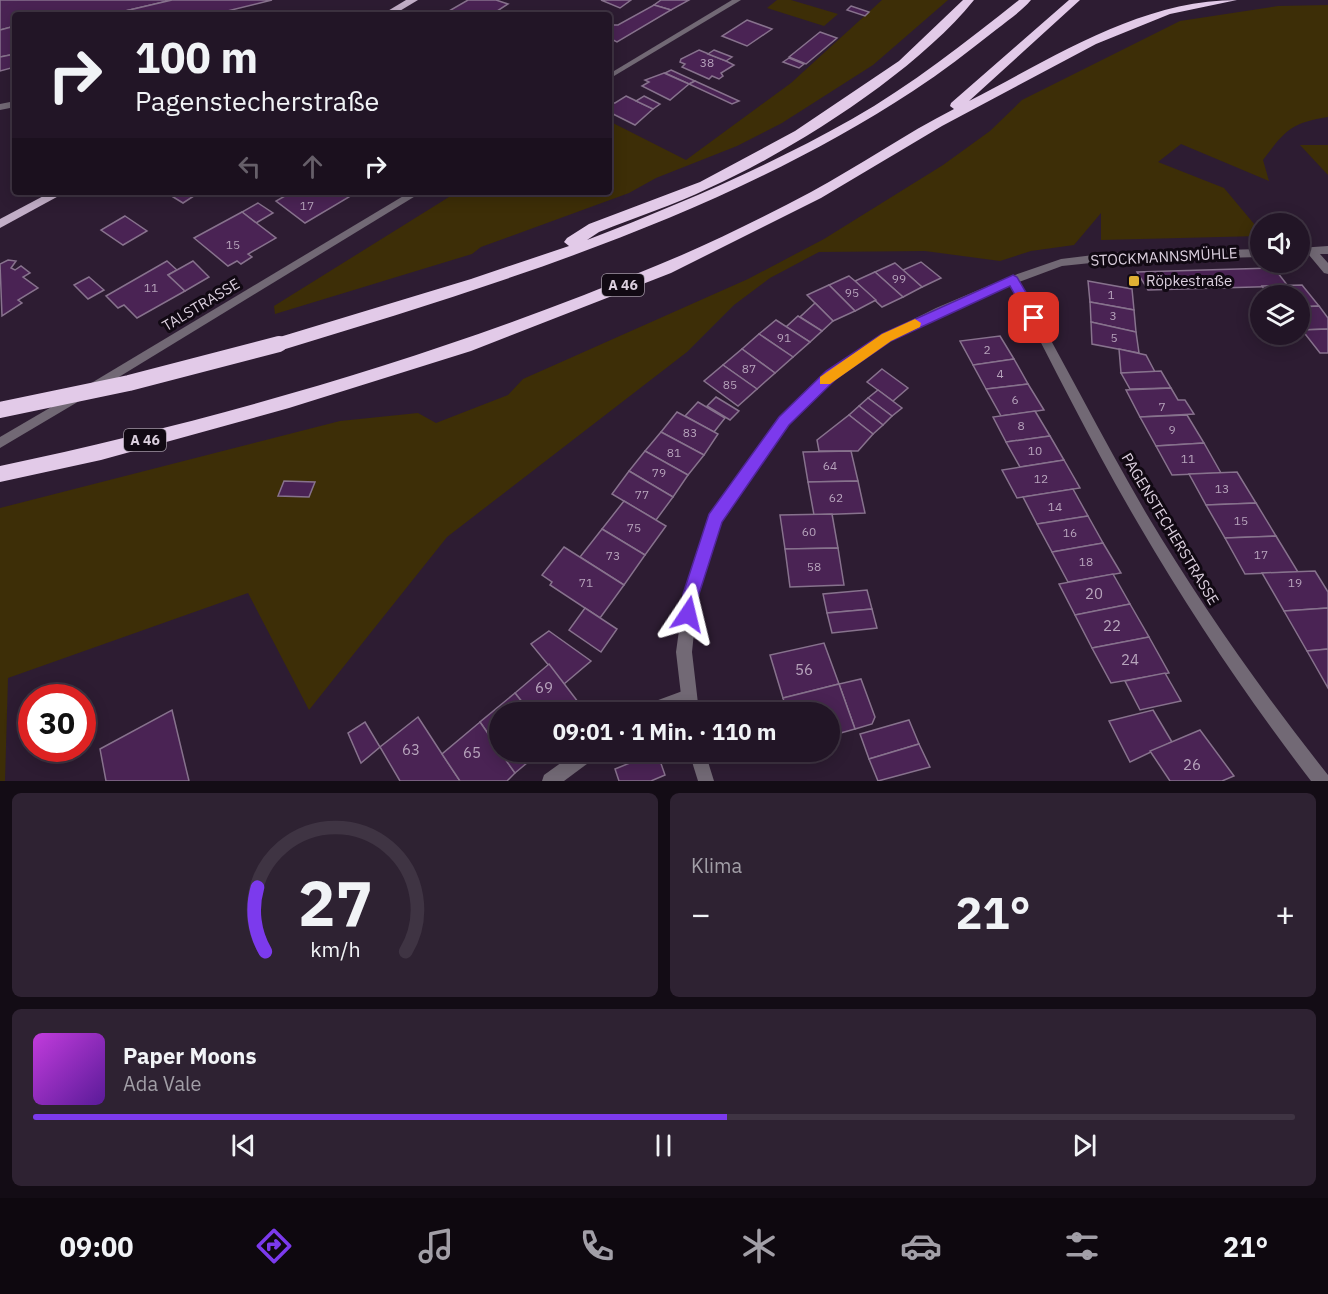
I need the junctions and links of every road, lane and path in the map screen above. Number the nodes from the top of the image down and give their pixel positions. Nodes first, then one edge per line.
1 (414, 0) edge
2 (736, 0) edge
3 (969, 0) edge
4 (1026, 0) edge
5 (1075, 0) edge
6 (1232, 0) edge
7 (392, 12) edge
8 (612, 75) edge
9 (937, 123) junction
10 (54, 195) edge
11 (412, 195) edge
12 (0, 224) edge
13 (1328, 250) edge
14 (1312, 251) joint
15 (1250, 253) edge
16 (534, 265) junction
17 (1328, 270) edge
18 (1013, 280) junction
19 (0, 410) edge
20 (0, 443) edge
21 (0, 474) edge
22 (689, 702) edge
23 (576, 762) edge
24 (700, 762) edge
25 (550, 781) edge
26 (706, 781) edge
27 (1322, 781) edge

1 - 7 main road
2 - 8 street
3 - 16 highway
4 - 16 highway
5 - 9 highway, A 46
6 - 9 highway
9 - 21 highway, A 46
10 - 12 main road
11 - 20 street, TALSTRASSE
13 - 14 street
14 - 17 street
15 - 18 street, STOCKMANNSMÜHLE
16 - 19 highway, bridge
18 - 22 street, STOCKMANNSMÜHLE
18 - 27 street, PAGENSTECHERSTRASSE
23 - 25 street
24 - 26 street

